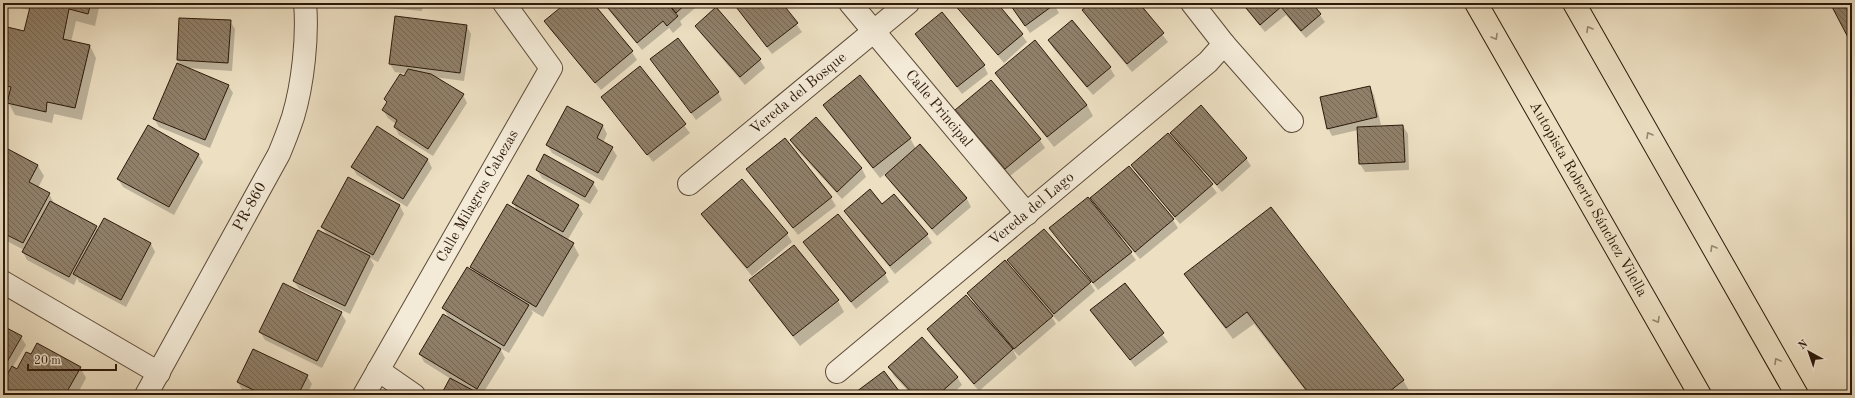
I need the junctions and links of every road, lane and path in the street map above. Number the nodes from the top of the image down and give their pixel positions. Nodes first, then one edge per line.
1 (305, 3) edge
2 (504, 3) edge
3 (850, 3) edge
4 (908, 3) edge
5 (1192, 3) edge
6 (1476, 3) edge
7 (1574, 3) edge
8 (874, 31) junction
9 (1224, 44) junction
10 (1292, 122) dead end
11 (689, 184) dead end
12 (1027, 214) junction
13 (3, 282) edge
14 (378, 370) junction
15 (837, 372) dead end
16 (159, 373) junction
17 (146, 395) edge
18 (364, 395) edge
19 (414, 395) edge
20 (1700, 395) edge
21 (1796, 395) edge

1 - 16 street, PR-860 / PR-860
2 - 14 street, Calle Milagros Cabezas
3 - 8 street, Calle Principal
4 - 8 street, Vereda del Bosque
5 - 9 street
6 -> 20 highway, Autopista Roberto Sánchez Vilella
21 -> 7 highway
8 - 11 street, Vereda del Bosque
8 - 12 street, Calle Principal
9 - 10 street
9 - 12 street, Vereda del Lago
12 - 15 street, Vereda del Lago
13 - 16 street
14 - 18 street, Calle Milagros Cabezas
14 - 19 street
16 - 17 street, PR-860 / PR-860

